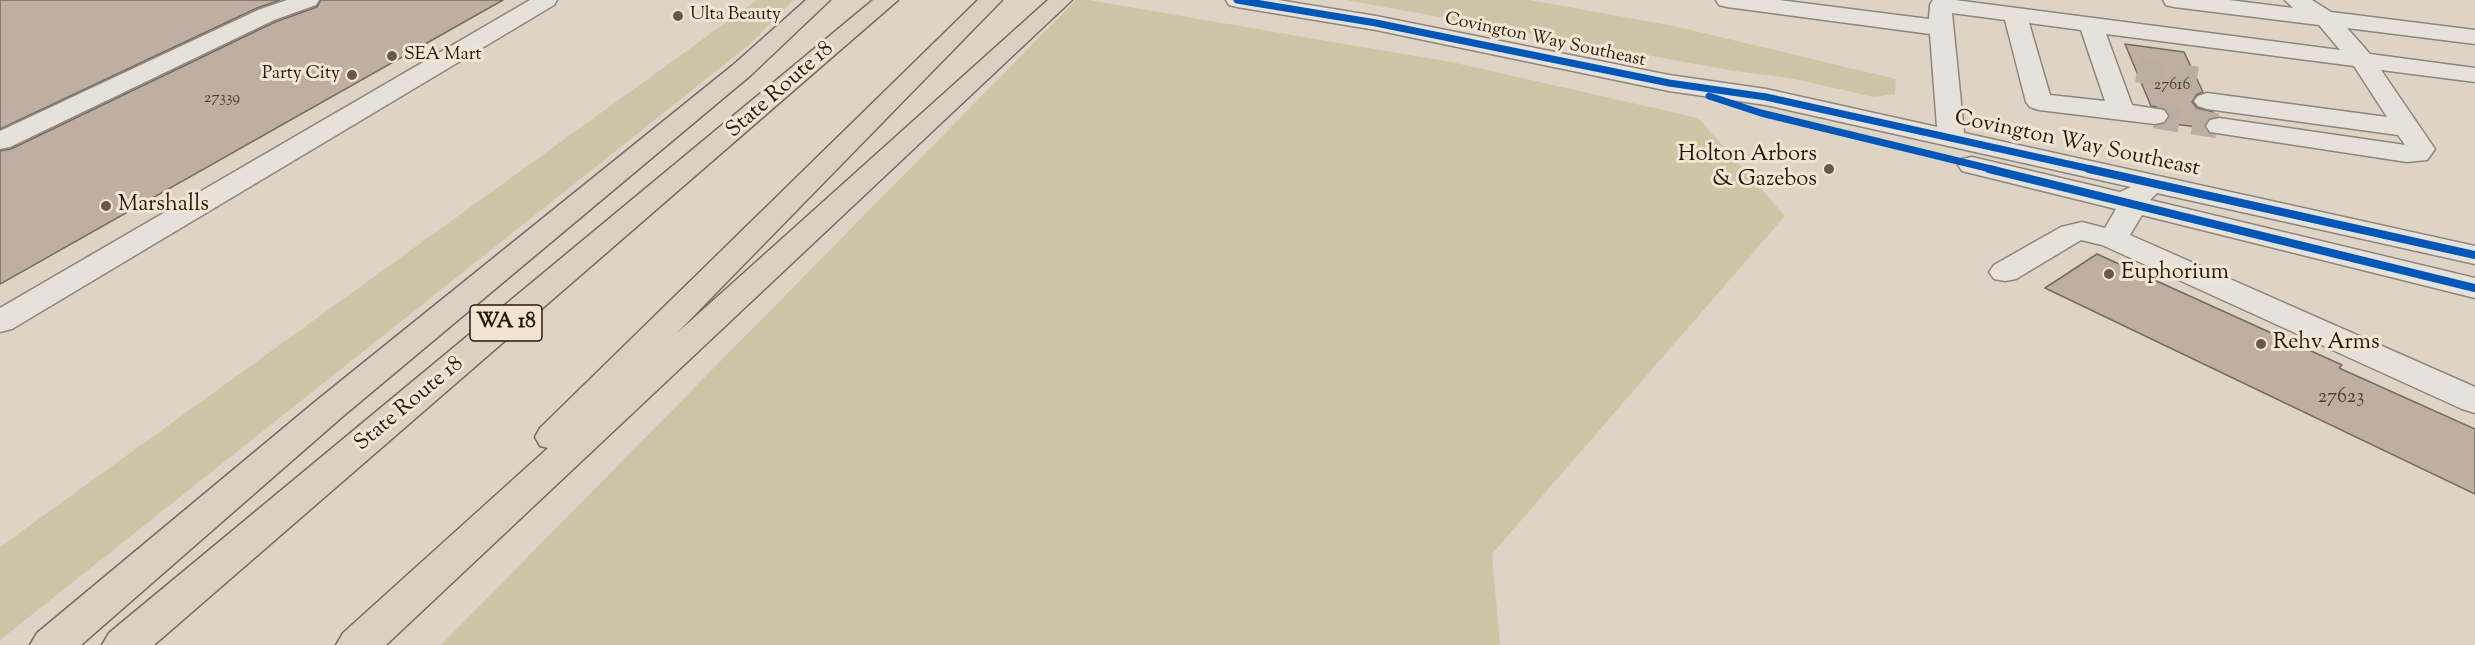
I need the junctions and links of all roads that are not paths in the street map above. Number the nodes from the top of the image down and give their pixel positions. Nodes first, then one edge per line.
1 (308, 0) edge
2 (546, 0) edge
3 (819, 0) edge
4 (887, 0) edge
5 (991, 0) edge
6 (1061, 0) edge
7 (1237, 0) edge
8 (1727, 0) edge
9 (2174, 0) edge
10 (2296, 0) edge
11 (1941, 11) edge
12 (2015, 15) junction
13 (2326, 19) junction
14 (2475, 37) edge
15 (2363, 61) junction
16 (2112, 66) junction
17 (2475, 75) edge
18 (1669, 83) junction
19 (2386, 95) junction
20 (2150, 105) tunnel mouth
21 (2219, 126) tunnel mouth
22 (2407, 128) junction
23 (1952, 138) junction
24 (0, 141) edge
25 (2134, 204) junction
26 (2113, 239) junction
27 (2422, 242) junction
28 (2475, 255) edge
29 (2006, 272) dead end
30 (2475, 288) edge
31 (0, 322) edge
32 (2475, 401) edge
33 (52, 645) edge
34 (124, 645) edge
35 (338, 645) edge
36 (358, 645) edge

1 - 24 street
2 - 31 street
3 - 33 highway
4 - 34 highway, State Route 18 / WA 18
5 - 35 highway
6 - 36 highway
7 - 18 street, Covington Way Southeast
8 - 11 street
9 - 13 street
10 - 13 street
11 - 12 street
11 - 23 street
12 - 16 street
12 - 16 street
13 - 14 street
13 - 15 street
15 - 16 street
15 - 17 street
15 - 19 street
16 - 20 street
18 - 23 street, Covington Way Southeast
18 - 25 street, Covington Way Southeast
19 - 22 street
19 - 22 street
21 - 22 street
23 - 27 street, Covington Way Southeast
25 - 26 street
25 - 27 street
25 - 30 street, Covington Way Southeast
26 - 29 street
26 - 32 street
27 - 28 street, Covington Way Southeast

